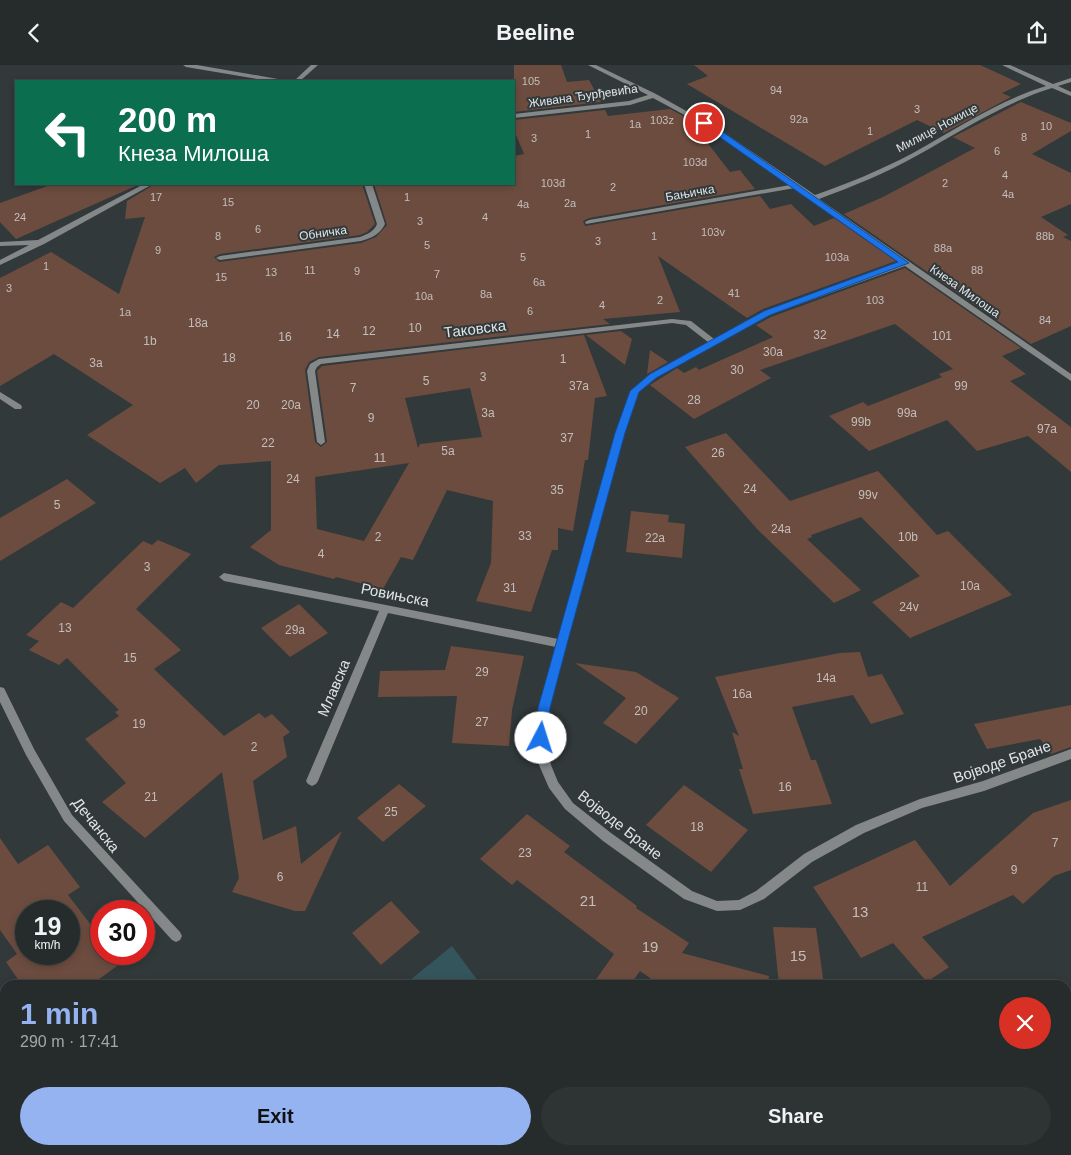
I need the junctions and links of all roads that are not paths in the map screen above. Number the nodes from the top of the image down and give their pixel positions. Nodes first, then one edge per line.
1 (186, 65) edge
2 (315, 65) edge
3 (591, 65) edge
4 (1005, 65) edge
5 (272, 80) edge
6 (298, 80) edge
7 (1071, 80) edge
8 (1050, 85) junction
9 (1071, 94) edge
10 (654, 95) junction
11 (515, 116) edge
12 (147, 185) edge
13 (368, 185) edge
14 (796, 186) junction
15 (814, 198) junction
16 (589, 222) dead end
17 (42, 242) junction
18 (0, 244) edge
19 (220, 258) dead end
20 (0, 263) edge
21 (905, 263) junction
22 (712, 341) junction
23 (1071, 377) edge
24 (0, 395) edge
25 (18, 407) dead end
26 (320, 442) dead end
27 (224, 577) dead end
28 (385, 608) junction
29 (561, 644) junction
30 (0, 691) edge
31 (1071, 754) edge
32 (312, 781) dead end
33 (176, 936) dead end

1 - 5 street
2 - 6 street
3 - 10 street, Кнеза Милоша
4 - 8 street
7 - 8 street, Милице Ножице
8 - 9 street
8 - 15 street, Милице Ножице
10 - 11 street, Живана Ђурђевића
10 - 14 street, Кнеза Милоша
12 - 17 street
13 - 19 street, Обничка
14 - 15 street, Кнеза Милоша
14 - 16 street, Бањичка
15 - 21 street, Кнеза Милоша
17 - 18 street
17 - 20 street
21 - 22 street, Војводе Бране
21 - 23 street, Кнеза Милоша
22 - 26 street, Таковска
22 - 29 street, Војводе Бране
24 - 25 street
27 - 28 street, Ровињска
28 - 29 street, Ровињска
28 - 32 street, Млавска
29 - 31 street, Војводе Бране
30 - 33 street, Дечанска

